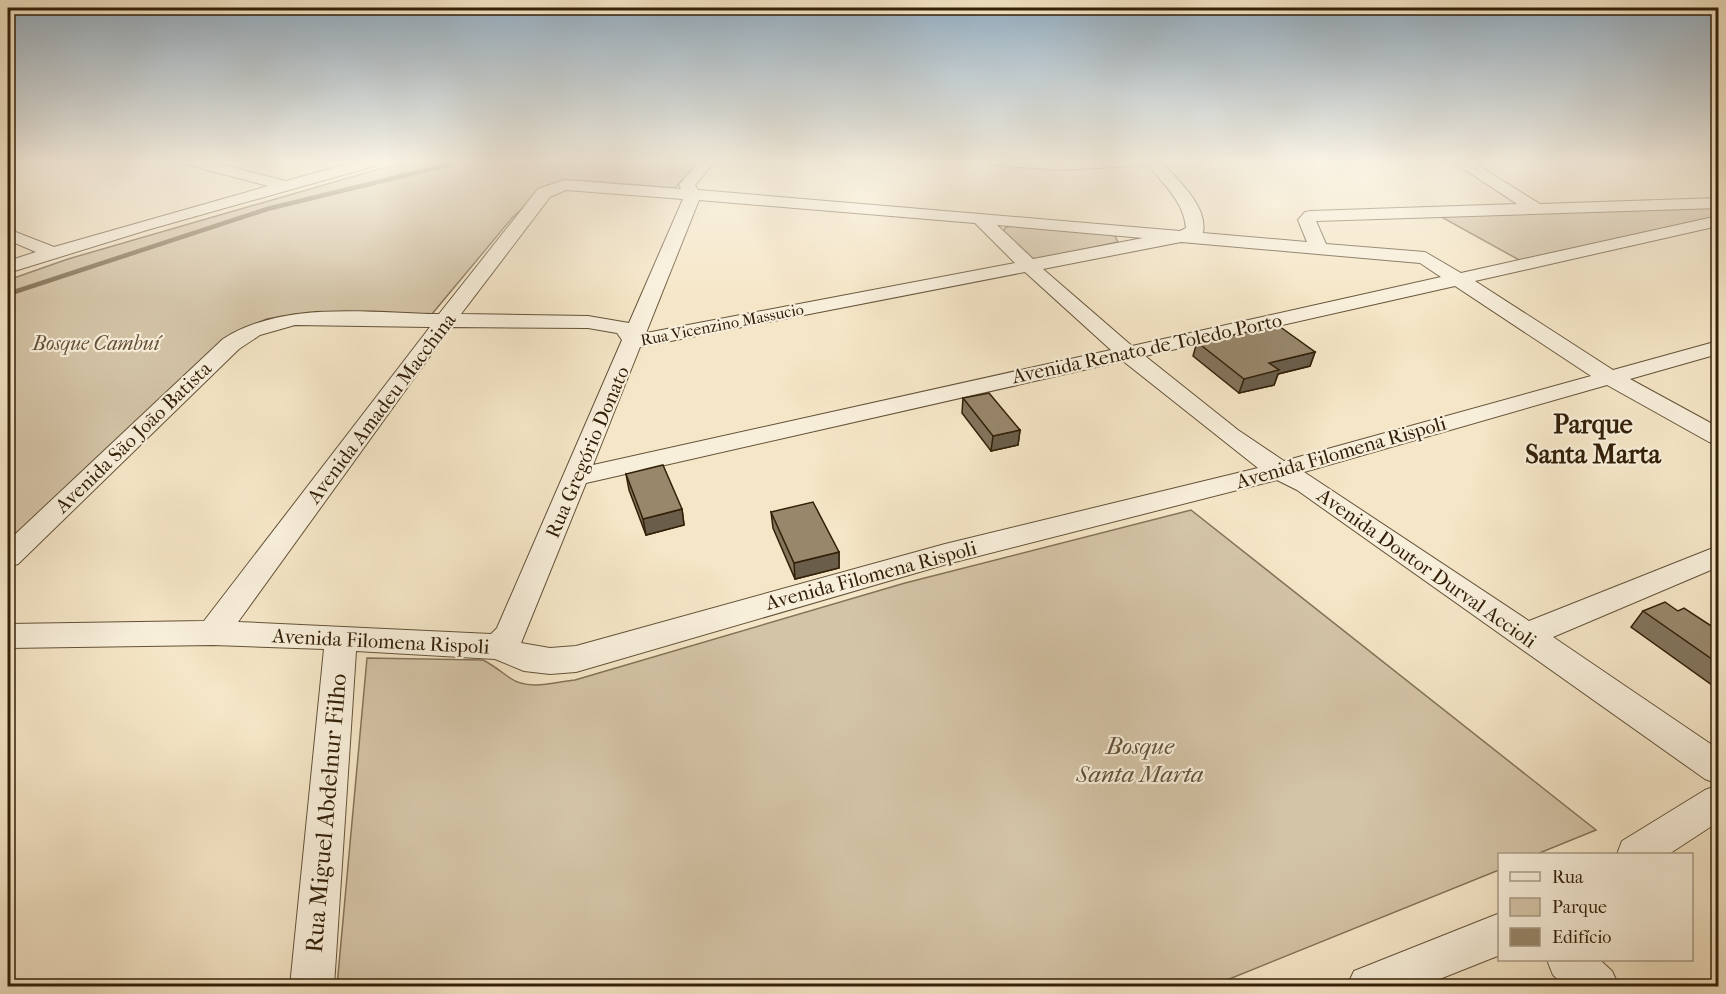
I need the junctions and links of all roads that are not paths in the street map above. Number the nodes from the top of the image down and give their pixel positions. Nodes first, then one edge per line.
1 (210, 206) edge
2 (534, 206) edge
3 (688, 206) edge
4 (841, 206) edge
5 (1190, 206) edge
6 (1532, 206) edge
7 (1594, 206) edge
8 (1535, 208) junction
9 (980, 218) junction
10 (1719, 221) edge
11 (8, 234) edge
12 (1182, 236) junction
13 (1319, 248) junction
14 (51, 252) junction
15 (1026, 264) junction
16 (8, 267) edge
17 (1461, 280) junction
18 (445, 321) junction
19 (264, 326) joint
20 (634, 342) junction
21 (1719, 347) edge
22 (1125, 352) junction
23 (1609, 376) junction
24 (1719, 437) edge
25 (1279, 471) junction
26 (575, 477) junction
27 (1719, 556) edge
28 (8, 557) edge
29 (213, 633) junction
30 (8, 636) edge
31 (1524, 636) junction
32 (341, 639) junction
33 (498, 647) junction
34 (1719, 768) edge
35 (1719, 802) edge
36 (1639, 853) edge
37 (1498, 935) edge
38 (1569, 961) edge
39 (312, 987) edge
40 (1369, 987) edge
41 (1597, 987) edge

1 - 14 street
2 - 18 street, Avenida Amadeu Macchina
3 - 20 street, Rua Gregório Donato
4 - 9 street
5 - 12 street
6 - 8 street
7 - 8 street
8 - 13 street
9 - 12 street
9 - 15 street, Avenida Doutor Durval Accioli
10 - 17 street, Avenida Renato de Toledo Porto
11 - 14 street
12 - 13 street
12 - 15 street, Rua Vicenzino Massucio
13 - 17 street
14 - 16 street
15 - 20 street, Rua Vicenzino Massucio
15 - 22 street, Avenida Doutor Durval Accioli
17 - 22 street, Avenida Renato de Toledo Porto
17 - 23 street
18 - 19 street, Rua Vicenzino Massucio
18 - 20 street, Rua Vicenzino Massucio
18 - 29 street, Avenida Amadeu Macchina
19 - 28 street, Avenida São João Batista
20 - 26 street, Rua Gregório Donato
21 - 23 street, Avenida Filomena Rispoli
22 - 25 street, Avenida Doutor Durval Accioli
22 - 26 street, Avenida Renato de Toledo Porto
23 - 24 street
23 - 25 street, Avenida Filomena Rispoli
25 - 31 street, Avenida Doutor Durval Accioli
25 - 33 street, Avenida Filomena Rispoli
26 - 33 street, Rua Gregório Donato
27 - 31 street
29 - 30 street, Avenida Filomena Rispoli
29 - 32 street, Avenida Filomena Rispoli
31 - 34 street, Avenida Doutor Durval Accioli
32 - 33 street, Avenida Filomena Rispoli
32 - 39 street, Rua Miguel Abdelnur Filho
35 - 36 street
37 - 40 street
38 - 41 street

